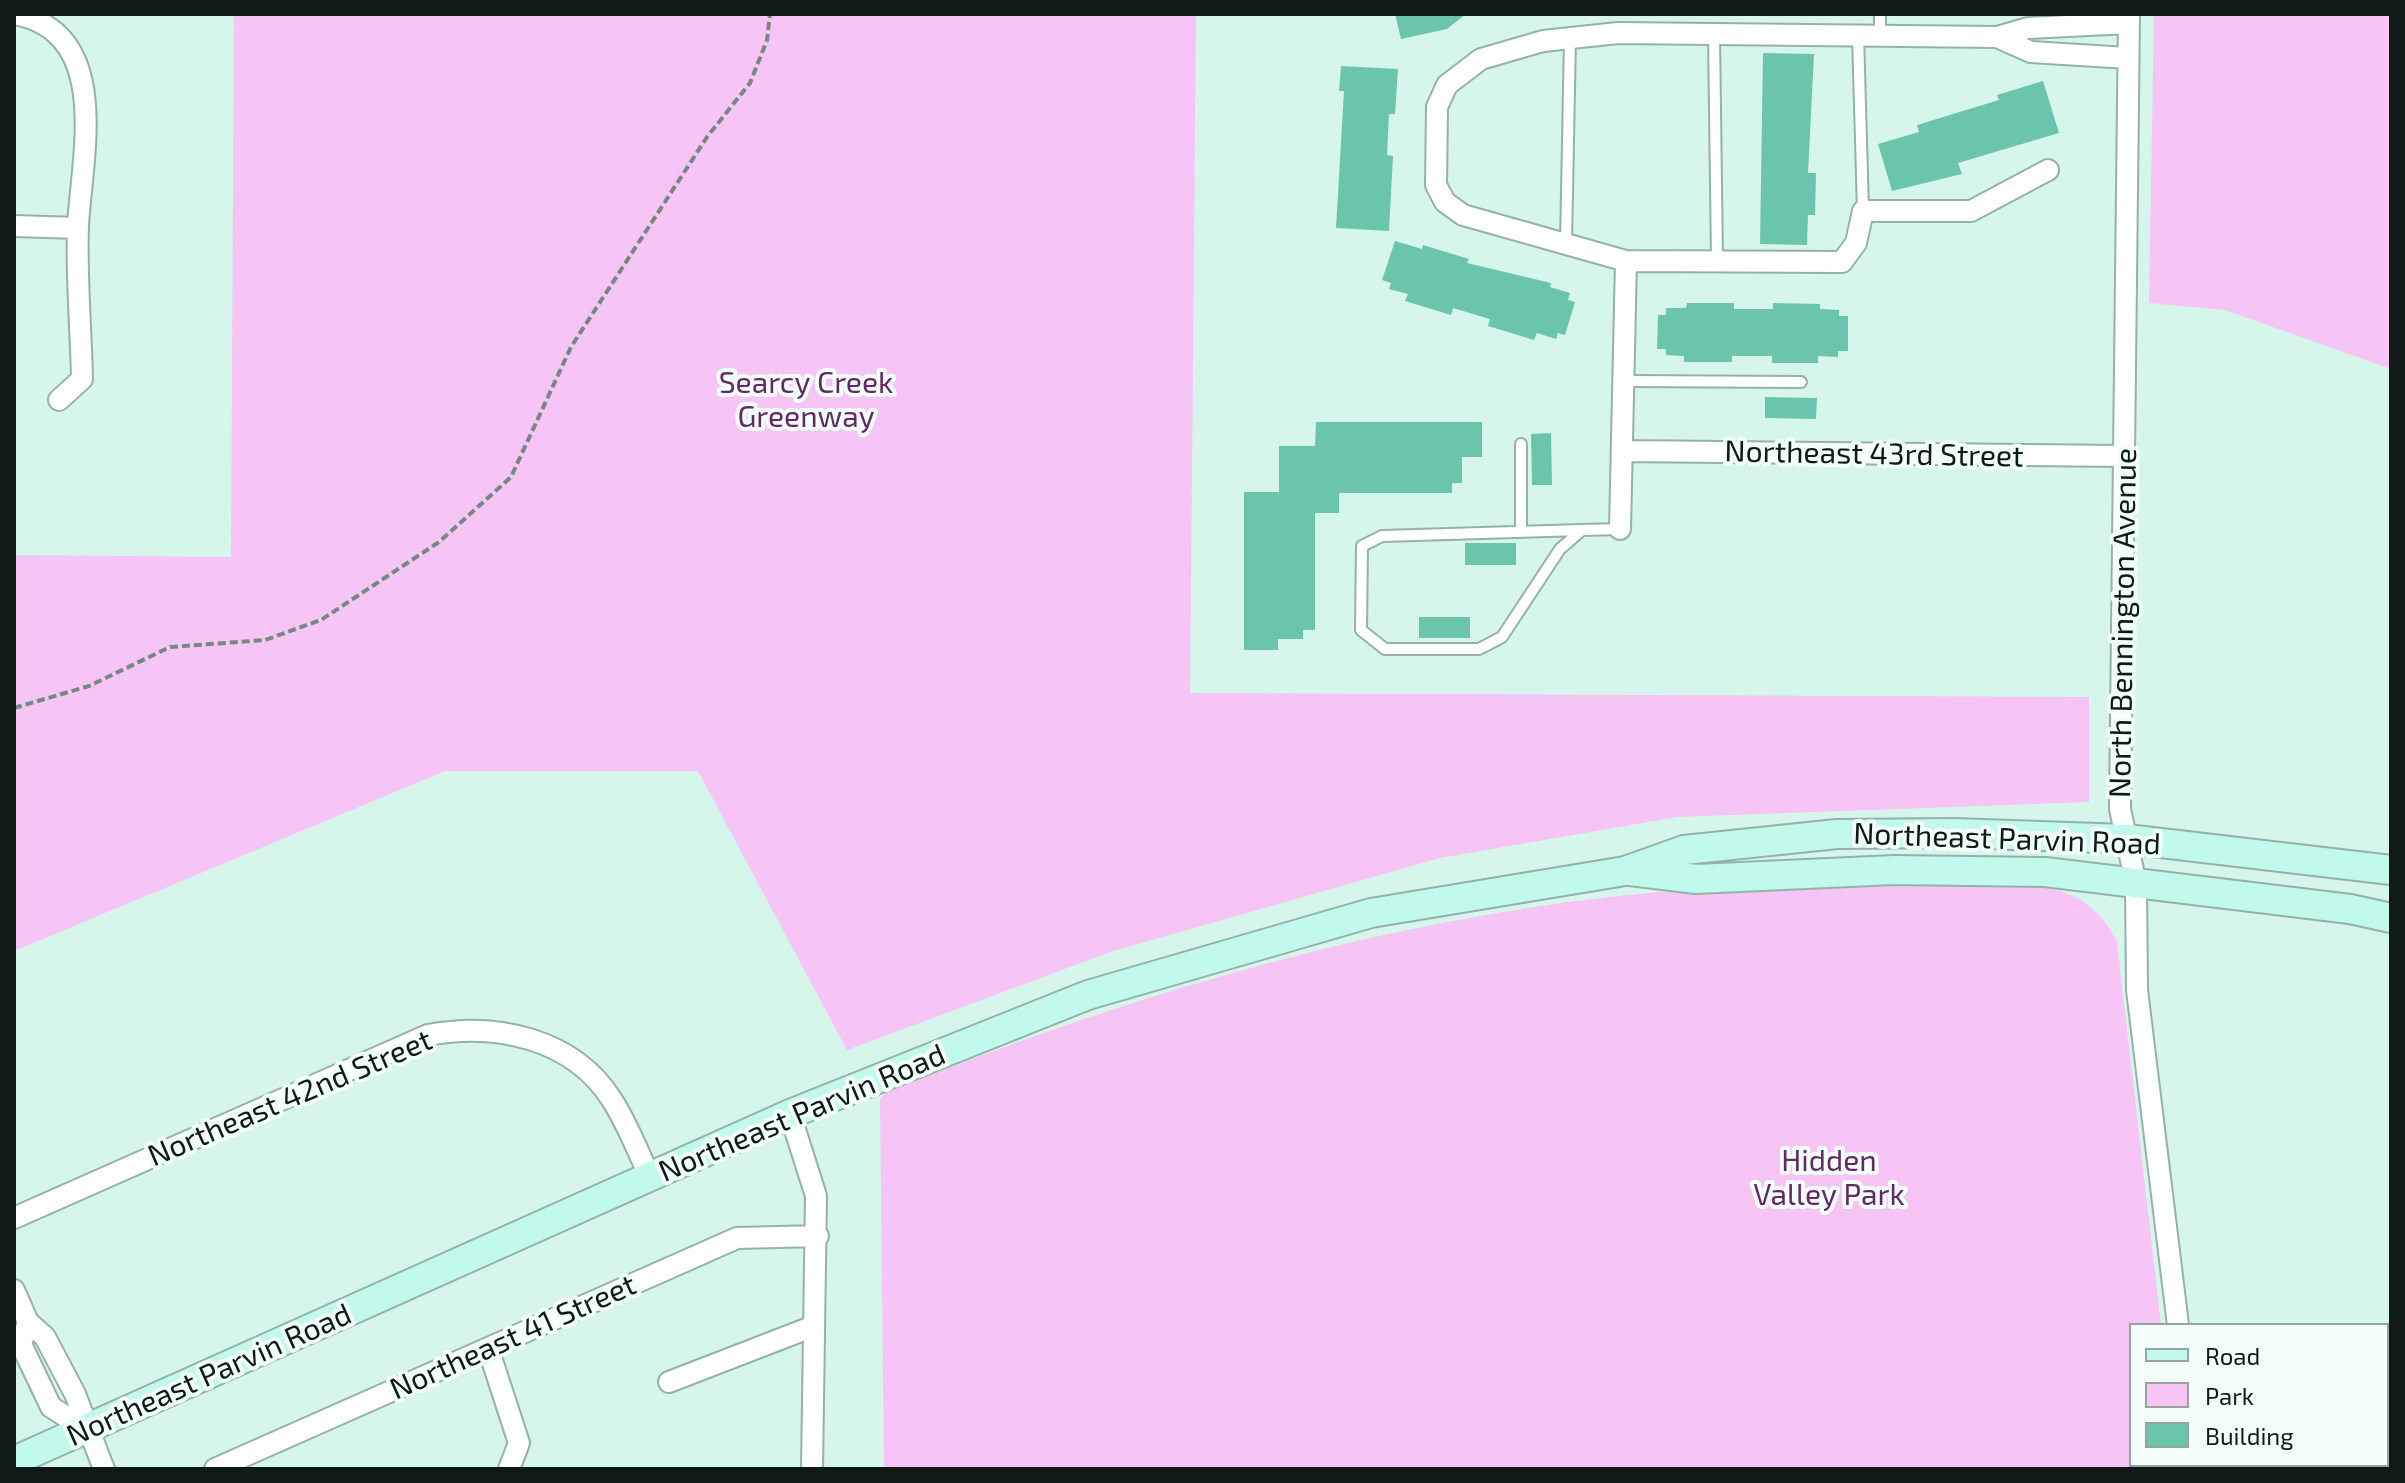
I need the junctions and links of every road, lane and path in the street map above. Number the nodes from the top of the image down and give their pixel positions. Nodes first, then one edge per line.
1 (14, 14) edge
2 (770, 14) edge
3 (1880, 14) edge
4 (2129, 18) edge
5 (1714, 34) junction
6 (1858, 35) junction
7 (1880, 36) junction
8 (1997, 37) junction
9 (1570, 38) junction
10 (2128, 58) junction
11 (2048, 170) dead end
12 (1863, 211) junction
13 (14, 226) edge
14 (78, 228) junction
15 (1566, 244) junction
16 (1626, 261) junction
17 (1717, 261) junction
18 (1623, 381) junction
19 (1801, 382) dead end
20 (59, 400) dead end
21 (1521, 444) dead end
22 (1622, 451) junction
23 (2125, 456) junction
24 (1620, 529) joint
25 (1582, 530) junction
26 (1521, 531) junction
27 (14, 708) edge
28 (2127, 839) junction
29 (2391, 870) edge
30 (1625, 871) junction
31 (2136, 884) junction
32 (2391, 918) edge
33 (790, 1114) junction
34 (650, 1177) junction
35 (14, 1218) edge
36 (818, 1236) junction
37 (14, 1290) edge
38 (2178, 1323) edge
39 (814, 1326) junction
40 (488, 1348) junction
41 (669, 1382) dead end
42 (87, 1430) junction
43 (14, 1461) edge
44 (241, 1464) edge
45 (104, 1469) edge
46 (215, 1469) edge
47 (509, 1469) edge
48 (812, 1469) edge

1 - 14 street
2 - 27 path
3 - 7 lane
4 - 8 street
4 - 10 street, North Bennington Avenue
5 - 6 street
5 - 9 street
5 - 17 lane
6 - 7 street
6 - 12 lane
7 - 8 street
8 - 10 street
9 - 15 lane
9 - 15 street
10 - 23 street, North Bennington Avenue
11 - 12 street
12 - 17 street
13 - 14 street
14 - 20 street
15 - 16 street
16 - 17 street
16 - 18 street
18 - 19 lane
18 - 22 street
21 - 26 lane
22 - 23 street, Northeast 43rd Street
22 - 24 street
23 - 28 street, North Bennington Avenue
24 - 25 lane
25 - 26 lane
25 - 26 lane
28 - 29 main road, Northeast Parvin Road
28 - 30 main road, Northeast Parvin Road
28 - 31 street, North Bennington Avenue
30 - 31 main road, Northeast Parvin Road
30 - 33 main road, Northeast Parvin Road
31 - 32 main road, Northeast Parvin Road
31 - 38 street, North Bennington Avenue
33 - 34 main road, Northeast Parvin Road
33 - 36 street
34 - 35 street, Northeast 42nd Street
34 - 42 main road, Northeast Parvin Road
36 - 39 street
36 - 40 street, Northeast 41 Street
37 - 42 street
39 - 41 street
39 - 48 street
40 - 44 street, Northeast 41 Street
40 - 47 street
42 - 43 main road, Northeast Parvin Road
42 - 45 street
44 - 46 street, Northeast 41 Street

